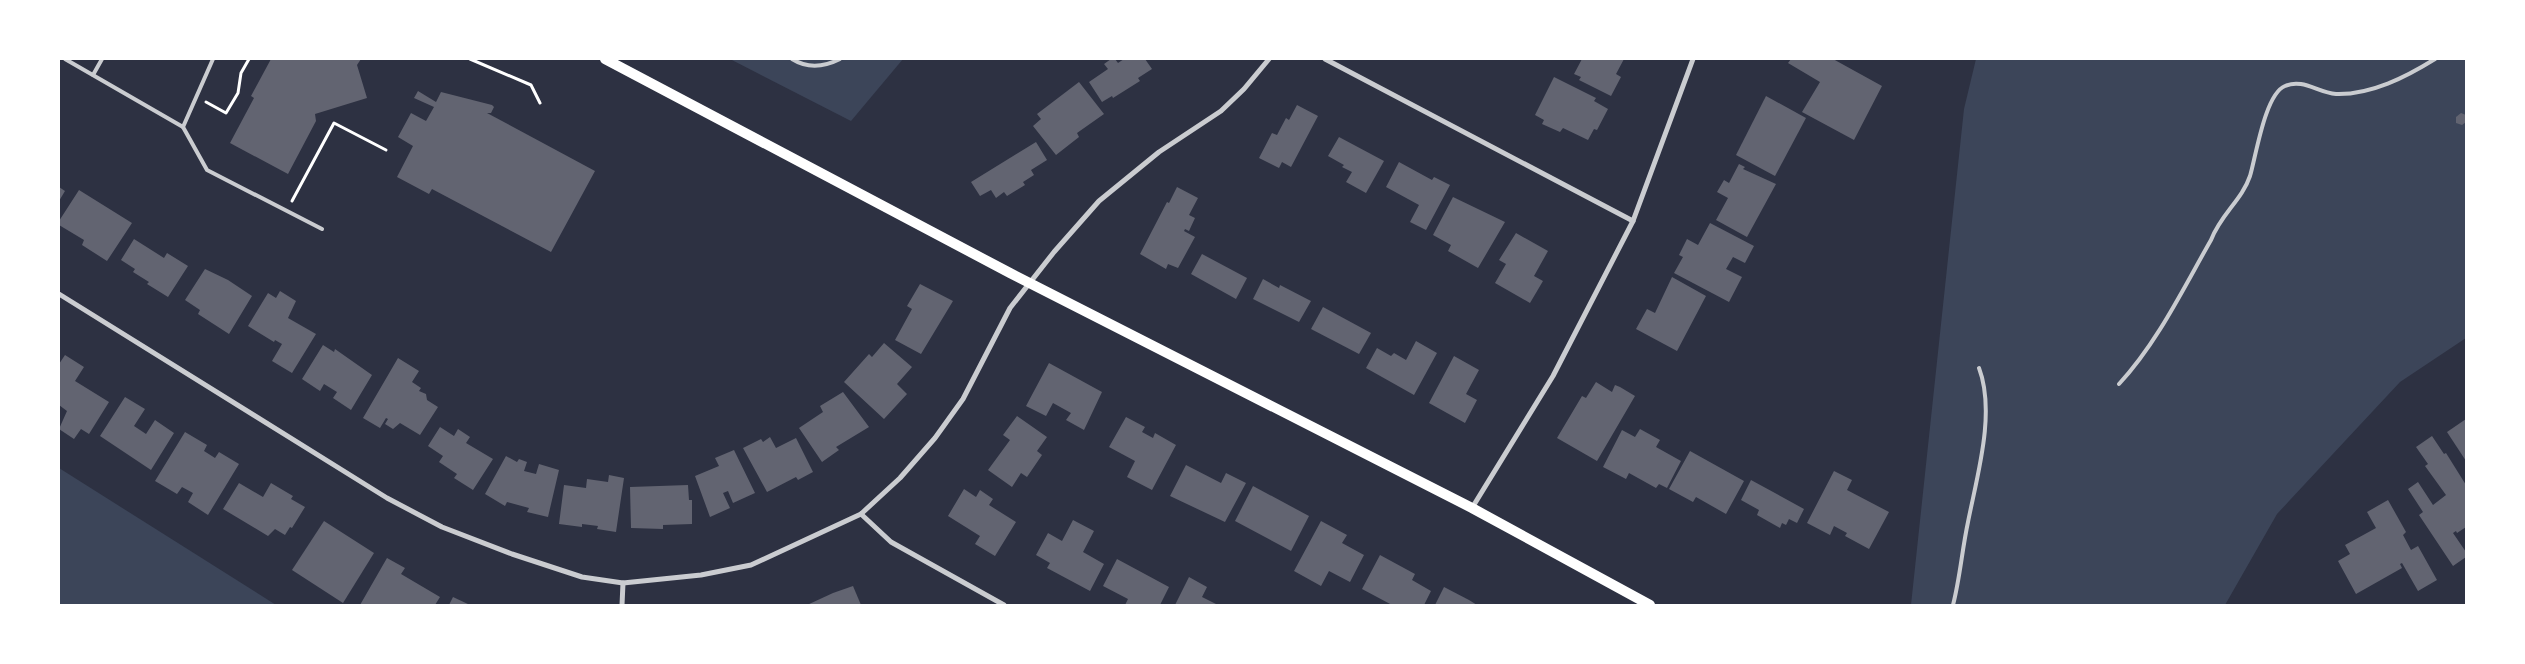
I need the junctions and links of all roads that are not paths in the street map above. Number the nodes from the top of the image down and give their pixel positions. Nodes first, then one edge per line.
1 (65, 59) edge
2 (102, 59) edge
3 (213, 59) edge
4 (605, 59) edge
5 (792, 59) edge
6 (840, 59) edge
7 (1269, 59) edge
8 (1325, 59) edge
9 (1692, 59) edge
10 (2435, 59) edge
11 (93, 75) junction
12 (183, 127) junction
13 (1633, 221) junction
14 (322, 229) dead end
15 (1029, 283) junction
16 (59, 294) edge
17 (1980, 368) dead end
18 (2119, 384) dead end
19 (1472, 508) junction
20 (861, 514) junction
21 (623, 583) junction
22 (622, 605) edge
23 (1004, 605) edge
24 (1650, 605) edge
25 (1953, 605) edge

1 - 11 lane
2 - 11 lane
3 - 12 lane
4 - 15 main road
5 - 6 lane
7 - 15 street
8 - 13 street
9 - 13 street
10 - 18 lane
11 - 12 lane
12 - 14 lane
13 - 19 street
15 - 19 main road
15 - 20 street
16 - 21 street
17 - 25 lane
19 - 24 main road
20 - 21 street
20 - 23 street
21 - 22 street

